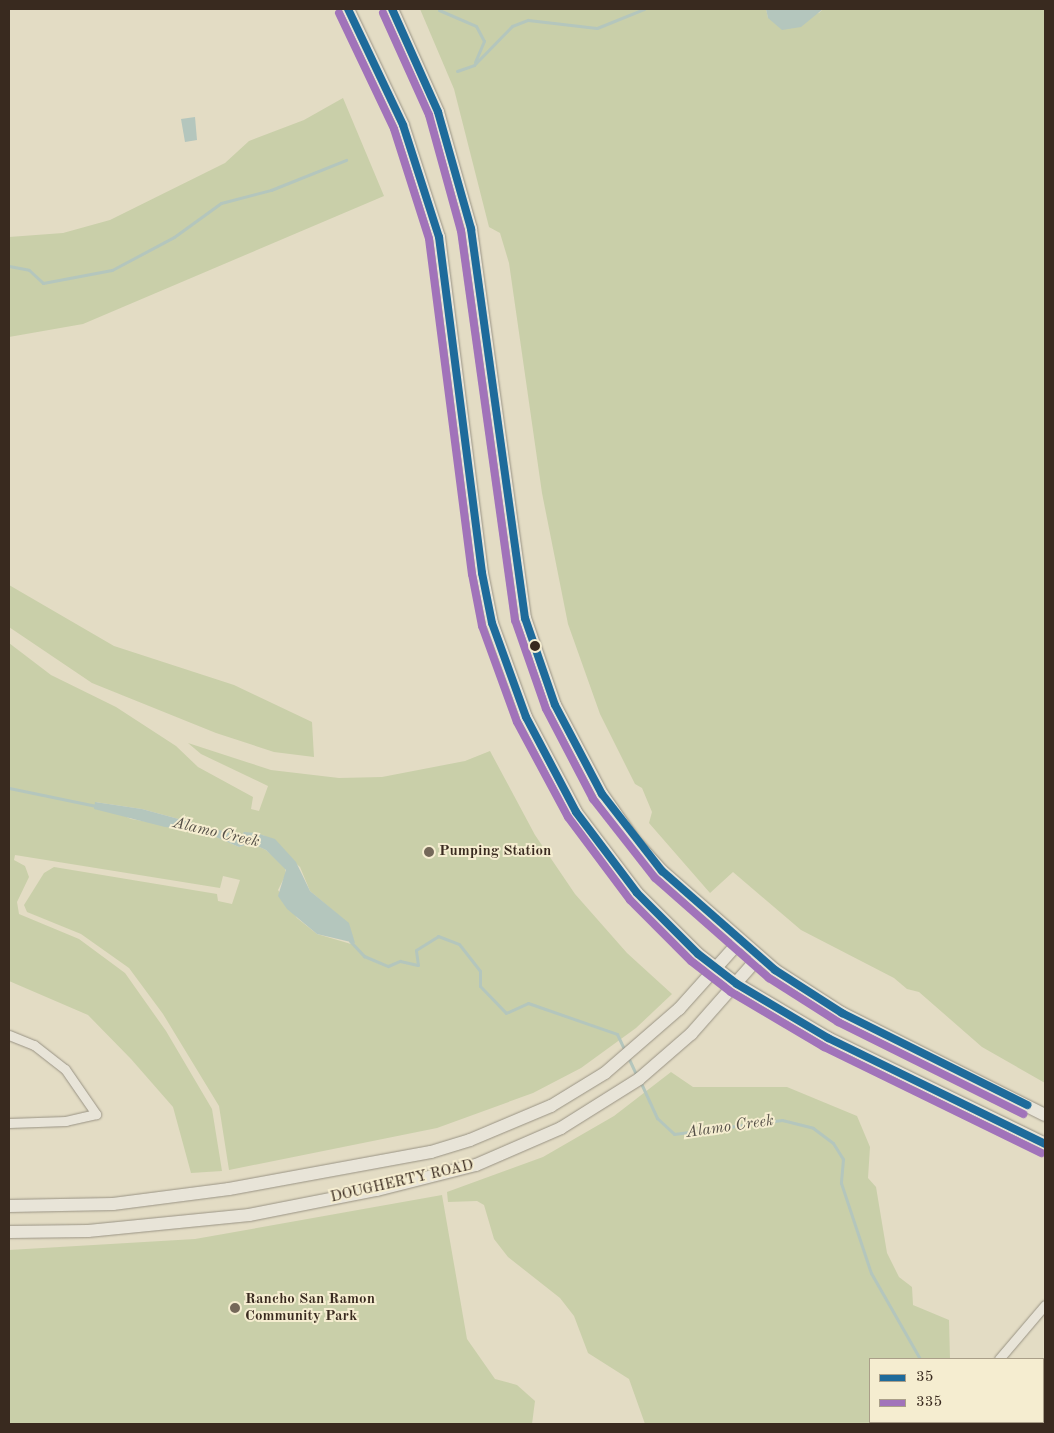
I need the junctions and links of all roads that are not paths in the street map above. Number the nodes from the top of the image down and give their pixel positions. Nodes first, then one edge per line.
1 (348, 9) edge
2 (392, 9) edge
3 (740, 941) junction
4 (758, 956) junction
5 (716, 969) junction
6 (737, 984) junction
7 (9, 1035) edge
8 (1045, 1115) edge
9 (9, 1123) edge
10 (1045, 1144) edge
11 (9, 1206) edge
12 (9, 1232) edge
13 (1044, 1308) edge
14 (1000, 1358) edge

1 - 5 main road
2 - 3 main road
3 - 4 main road
3 - 5 main road, DOUGHERTY ROAD
4 - 6 main road, DOUGHERTY ROAD
4 - 8 main road
5 - 6 main road
5 - 11 main road, DOUGHERTY ROAD
6 - 10 main road
6 - 12 main road, DOUGHERTY ROAD
7 - 9 street
13 - 14 street

